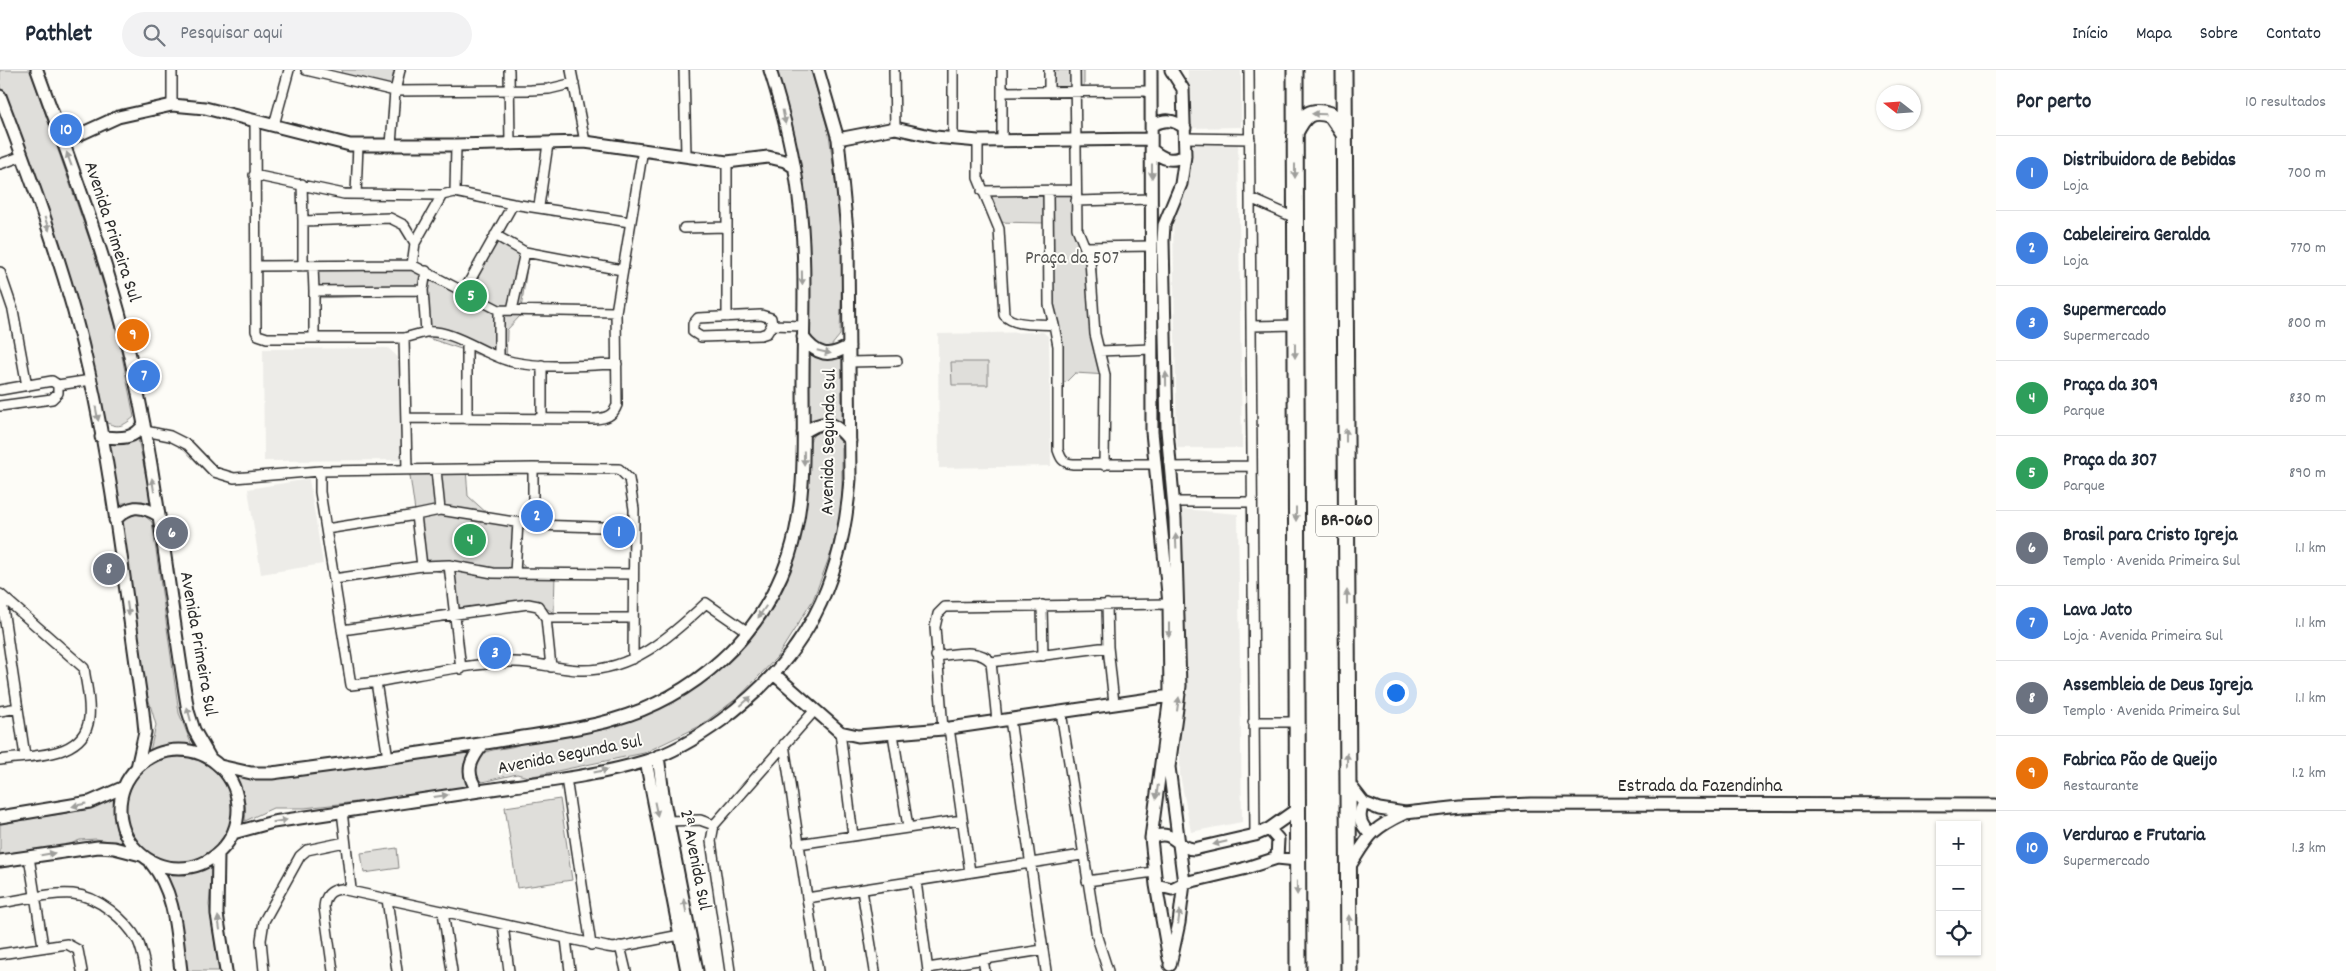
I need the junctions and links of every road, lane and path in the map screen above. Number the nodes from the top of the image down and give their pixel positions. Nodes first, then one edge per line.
1 (37, 70) edge
2 (172, 70) edge
3 (289, 70) edge
4 (306, 70) edge
5 (400, 70) edge
6 (509, 70) edge
7 (571, 70) edge
8 (684, 70) edge
9 (770, 70) edge
10 (818, 70) edge
11 (894, 70) edge
12 (953, 70) edge
13 (1002, 70) edge
14 (1049, 70) edge
15 (1075, 70) edge
16 (1150, 70) edge
17 (1171, 70) edge
18 (1249, 70) edge
19 (1295, 70) edge
20 (1344, 70) edge
21 (574, 83) junction
22 (510, 90) junction
23 (395, 91) junction
24 (1049, 91) junction
25 (1076, 91) junction
26 (1151, 91) junction
27 (1003, 92) junction
28 (0, 96) edge
29 (172, 105) junction
30 (255, 120) junction
31 (274, 125) junction
32 (1152, 125) junction
33 (895, 128) junction
34 (1185, 133) junction
35 (1295, 134) junction
36 (1344, 135) junction
37 (838, 139) junction
38 (953, 139) junction
39 (1250, 139) junction
40 (788, 140) junction
41 (1002, 140) junction
42 (1076, 140) junction
43 (978, 141) junction
44 (62, 142) junction
45 (585, 142) junction
46 (510, 144) junction
47 (548, 144) junction
48 (1152, 144) junction
49 (358, 145) junction
50 (391, 145) junction
51 (456, 145) junction
52 (643, 149) junction
53 (686, 155) junction
54 (22, 156) junction
55 (1185, 156) junction
56 (768, 157) junction
57 (727, 162) junction
58 (0, 164) edge
59 (794, 167) junction
60 (254, 175) junction
61 (302, 184) junction
62 (1048, 190) junction
63 (1076, 190) junction
64 (982, 191) junction
65 (455, 192) junction
66 (356, 194) junction
67 (442, 195) junction
68 (1250, 198) junction
69 (1151, 199) junction
70 (1076, 201) junction
71 (512, 204) junction
72 (539, 206) junction
73 (1295, 218) junction
74 (303, 221) junction
75 (630, 222) junction
76 (727, 227) junction
77 (684, 228) dead end
78 (495, 235) junction
79 (415, 243) junction
80 (1152, 246) junction
81 (1086, 247) junction
82 (525, 252) junction
83 (412, 265) junction
84 (256, 266) junction
85 (302, 266) junction
86 (313, 266) junction
87 (622, 270) junction
88 (426, 271) junction
89 (0, 272) edge
90 (423, 290) junction
91 (314, 291) junction
92 (464, 291) junction
93 (499, 310) junction
94 (512, 310) junction
95 (616, 312) junction
96 (726, 316) junction
97 (1054, 324) junction
98 (772, 325) junction
99 (1295, 325) junction
100 (1250, 326) junction
101 (426, 332) junction
102 (803, 332) junction
103 (314, 338) junction
104 (404, 338) junction
105 (466, 344) junction
106 (849, 346) junction
107 (1152, 349) junction
108 (1099, 351) junction
109 (498, 357) junction
110 (897, 361) dead end
111 (849, 362) junction
112 (617, 364) junction
113 (542, 366) junction
114 (91, 380) junction
115 (58, 385) junction
116 (27, 386) junction
117 (0, 390) edge
118 (0, 406) edge
119 (406, 418) junction
120 (467, 419) junction
121 (542, 419) junction
122 (144, 428) junction
123 (1167, 430) junction
124 (1152, 432) junction
125 (804, 433) junction
126 (101, 436) junction
127 (850, 441) junction
128 (1154, 464) junction
129 (1104, 465) junction
130 (1251, 466) junction
131 (1170, 467) junction
132 (533, 468) junction
133 (320, 470) junction
134 (407, 470) junction
135 (436, 470) junction
136 (1174, 502) junction
137 (1250, 502) junction
138 (440, 510) junction
139 (158, 514) junction
140 (416, 516) junction
141 (1175, 519) junction
142 (115, 520) junction
143 (518, 522) junction
144 (1160, 522) junction
145 (533, 525) junction
146 (634, 528) junction
147 (326, 529) junction
148 (449, 565) junction
149 (422, 566) junction
150 (515, 574) junction
151 (633, 574) junction
152 (334, 580) junction
153 (1, 595) edge
154 (1107, 604) junction
155 (1169, 604) junction
156 (1042, 605) junction
157 (454, 614) junction
158 (546, 618) junction
159 (633, 618) junction
160 (342, 630) junction
161 (748, 632) junction
162 (1108, 647) junction
163 (4, 650) edge
164 (936, 656) junction
165 (1043, 656) junction
166 (633, 659) junction
167 (991, 662) junction
168 (551, 667) junction
169 (461, 668) junction
170 (774, 674) junction
171 (376, 682) junction
172 (1170, 696) junction
173 (1114, 703) junction
174 (18, 708) junction
175 (815, 710) junction
176 (0, 711) edge
177 (1061, 712) junction
178 (1010, 719) junction
179 (997, 721) junction
180 (1253, 722) junction
181 (1296, 722) junction
182 (946, 728) junction
183 (840, 732) junction
184 (894, 734) junction
185 (484, 743) junction
186 (784, 744) junction
187 (25, 756) junction
188 (658, 756) junction
189 (210, 758) junction
190 (388, 758) junction
191 (0, 760) edge
192 (646, 761) junction
193 (220, 766) junction
194 (136, 768) junction
195 (566, 778) junction
196 (1347, 781) junction
197 (124, 787) junction
198 (478, 791) junction
199 (1364, 803) junction
200 (1996, 805) edge
201 (1296, 810) junction
202 (342, 811) junction
203 (1405, 813) junction
204 (0, 817) edge
205 (962, 820) junction
206 (668, 821) junction
207 (714, 825) junction
208 (908, 827) junction
209 (1269, 829) junction
210 (233, 833) junction
211 (1370, 834) junction
212 (1254, 835) junction
213 (853, 836) junction
214 (1151, 838) junction
215 (1177, 840) junction
216 (346, 842) junction
217 (798, 844) junction
218 (218, 854) junction
219 (1082, 855) junction
220 (29, 857) junction
221 (146, 858) junction
222 (1278, 858) junction
223 (1297, 860) junction
224 (0, 861) edge
225 (1030, 864) junction
226 (1348, 869) junction
227 (970, 872) junction
228 (1154, 872) junction
229 (1087, 881) junction
230 (916, 882) junction
231 (1184, 883) junction
232 (1156, 885) junction
233 (351, 889) junction
234 (862, 890) junction
235 (36, 898) junction
236 (807, 898) junction
237 (387, 899) junction
238 (0, 903) edge
239 (443, 912) junction
240 (503, 925) junction
241 (686, 933) junction
242 (566, 939) junction
243 (591, 945) junction
244 (44, 946) junction
245 (620, 946) junction
246 (1042, 950) junction
247 (0, 954) edge
248 (983, 960) junction
249 (1170, 968) edge
250 (928, 969) edge
251 (82, 971) edge
252 (146, 971) edge
253 (181, 971) edge
254 (226, 971) edge
255 (264, 971) edge
256 (333, 971) edge
257 (397, 971) edge
258 (452, 971) edge
259 (509, 971) edge
260 (570, 971) edge
261 (626, 971) edge
262 (687, 971) edge
263 (697, 971) edge
264 (730, 971) edge
265 (818, 971) edge
266 (875, 971) edge
267 (985, 971) edge
268 (1046, 971) edge
269 (1108, 971) edge
270 (1298, 971) edge
271 (1349, 971) edge

1 - 44 street, Avenida Primeira Sul
2 - 29 street
3 - 31 street
4 - 23 street
5 - 23 street
6 - 22 street
7 - 21 street
8 - 53 street
9 -> 40 street, Avenida Segunda Sul
10 - 37 street, Avenida Segunda Sul
11 - 33 street
12 - 38 street
13 - 27 street
14 - 24 street
15 - 25 street
16 - 26 street
17 - 34 street
18 - 39 street
19 - 35 highway, BR-060
20 - 36 highway, BR-060
21 - 22 street
21 - 45 street
22 - 23 street
22 - 46 street
23 - 50 street
24 - 25 street
24 - 27 street
25 - 26 street
25 - 42 street
26 - 32 street
27 - 41 street
28 - 54 street
29 - 30 street
29 - 44 street
30 - 31 street
30 - 60 street
31 - 49 street
32 - 34 street
32 - 48 street
33 - 37 street
33 - 38 street
34 - 39 street
34 - 55 street
36 -> 35 highway
35 -> 73 highway, BR-060
196 -> 36 highway, BR-060
37 - 106 street, Avenida Segunda Sul
38 - 43 street
39 - 68 street
40 - 56 street
40 - 59 street, Avenida Segunda Sul
41 - 42 street
41 - 43 street
42 - 48 street
42 - 63 street
43 - 64 street
122 -> 44 street, Avenida Primeira Sul
45 - 47 street
45 - 52 street
46 - 47 street
46 - 51 street
47 - 72 street
48 - 55 street
48 -> 69 street
49 - 50 street
49 - 66 street
50 - 51 street
51 - 65 street
52 - 53 street
52 - 75 street
53 - 57 street
54 - 58 street
54 -> 114 street
123 -> 55 street
56 - 57 street
56 - 59 street
57 - 76 street
59 -> 102 street, Avenida Segunda Sul
60 - 61 street
60 - 84 street
61 - 66 street
61 - 74 street
62 - 63 street
62 - 64 street
62 - 97 street
63 - 70 street
64 - 97 street
65 - 67 street
65 - 71 street
66 - 67 street
67 - 79 street
68 - 73 street
68 - 100 street
69 - 70 street
69 - 80 street
70 - 81 street
71 - 72 street
71 - 78 street
72 - 75 street
73 - 99 highway, BR-060
74 - 79 street
74 - 85 street
75 - 87 street
76 - 77 street
76 - 96 street
78 - 82 street
78 - 92 street
79 - 83 street
80 - 81 street
80 - 107 street
81 - 108 street
82 - 87 street
82 - 94 street
83 - 86 street
83 - 88 street
84 - 85 street
84 - 103 street
85 - 86 street
86 - 91 street
87 - 95 street
88 - 90 street
88 - 92 street
89 - 116 street
90 - 91 street
90 - 101 street
91 - 103 street
92 - 93 street
93 - 94 street
93 - 109 street
94 - 95 street
95 - 112 street
96 - 98 street
96 - 98 street
97 - 129 street
98 - 102 street
99 - 100 street
99 -> 181 highway, BR-060
100 - 130 street
101 - 104 street
101 - 105 street
102 -> 106 street
102 - 125 street, Avenida Segunda Sul
103 - 104 street
104 - 119 street
105 - 109 street
105 - 120 street
106 - 111 street, Avenida Segunda Sul
107 - 108 street
107 - 124 street
108 - 129 street
109 - 113 street
110 - 111 street
111 - 127 street, Avenida Segunda Sul
112 - 113 street
112 - 121 street
113 - 121 street
114 - 115 street
114 -> 126 street
115 - 116 street
115 - 118 street
116 - 117 street
119 - 120 street
119 - 134 street
120 - 121 street
122 - 126 street
122 - 133 street
139 -> 122 street, Avenida Primeira Sul
123 - 124 street
123 - 131 street
124 - 128 street
125 - 127 street
125 -> 161 street, Avenida Segunda Sul
126 - 142 street
127 - 170 street, Avenida Segunda Sul
128 - 129 street
128 - 144 street
130 - 131 street
130 - 137 street
131 - 136 street
132 - 135 street
132 - 145 street
132 - 146 street
133 - 134 street
133 - 147 street
134 - 135 street
135 - 138 street
136 - 137 street
136 - 141 street
137 - 180 street
138 - 140 street
138 - 143 street
139 - 142 street
189 -> 139 street, Avenida Primeira Sul
140 - 147 street
140 - 149 street
141 - 144 street
215 -> 141 street
142 -> 194 street
143 - 145 street
143 - 150 street
144 - 155 street
145 - 146 street
146 - 151 street
147 - 152 street
148 - 149 street
148 - 150 street
148 - 157 street
149 - 152 street
150 - 151 street
151 - 159 street
152 - 160 street
153 - 163 street
153 - 187 street
154 - 155 street
154 - 156 street
154 - 162 street
155 -> 172 street
156 - 164 street
156 - 165 street
157 - 158 street
157 - 160 street
157 - 169 street
158 - 159 street
158 - 168 street
159 - 166 street
160 - 171 street
161 - 166 street
161 - 185 street, Avenida Segunda Sul
162 - 165 street
162 - 173 street
163 - 174 street
164 - 167 street
164 - 182 street
165 - 167 street
166 - 168 street
167 - 179 street
168 - 169 street
169 - 171 street
170 - 175 street
188 -> 170 street, Avenida Segunda Sul
171 - 190 street
172 - 173 street
172 -> 214 street
173 - 177 street
174 - 176 street
174 - 187 street
175 - 183 street
175 - 186 street
177 - 178 street
177 - 219 street
178 - 179 street
178 - 225 street
179 - 182 street
180 - 181 street
180 - 212 street
181 - 201 highway, BR-060
182 - 184 street
182 - 205 street
183 - 184 street
183 - 213 street
184 - 208 street
185 - 190 street, Avenida Segunda Sul
185 - 198 street
186 - 207 street
186 - 217 street
187 - 191 street
188 - 192 street, Avenida Segunda Sul
188 - 206 street, 2ᵃ Avenida Sul
189 - 193 street
189 - 194 street
190 - 193 street, Avenida Segunda Sul
195 -> 192 street, Avenida Segunda Sul
192 -> 241 street, 2ᵃ Avenida Sul
193 - 210 street
194 - 197 street
195 - 198 street, Avenida Segunda Sul
195 - 243 street
196 - 199 street
196 - 226 highway, BR-060
197 -> 204 street
197 - 221 street
202 -> 198 street, Avenida Segunda Sul
199 - 203 street, Estrada da Fazendinha
199 - 211 street
200 - 203 street, Estrada da Fazendinha
201 - 209 street
201 - 223 highway, BR-060
210 -> 202 street, Avenida Segunda Sul
202 - 216 street
203 - 211 street, Estrada da Fazendinha
205 - 208 street
205 - 227 street
206 - 207 street
241 -> 206 street, 2ᵃ Avenida Sul
207 - 264 street
208 - 213 street
209 - 212 street
209 - 222 street
210 - 218 street
211 - 226 street, Estrada da Fazendinha
212 -> 215 street
213 - 217 street
214 - 215 street
214 - 228 street
215 - 231 street
216 - 233 street
216 - 255 street
217 - 236 street
218 - 221 street
254 -> 218 street
219 - 225 street
219 - 229 street
220 -> 221 street
220 - 224 street
220 - 235 street
221 - 253 street
222 - 223 street
222 - 231 street
223 -> 270 highway, BR-060
225 - 227 street
225 - 246 street
271 -> 226 highway, BR-060
227 - 230 street
228 - 229 street
228 - 232 street
229 - 269 street
230 - 234 street
230 - 250 street
231 - 232 street
249 -> 231 street
232 - 249 street
233 - 237 street
233 - 256 street
234 - 236 street
234 - 266 street
235 - 238 street
235 - 244 street
235 - 252 street
236 - 265 street
237 - 239 street
237 - 257 street
239 - 240 street
239 - 258 street
240 - 242 street
240 - 259 street
241 - 245 street
241 - 262 street, 2ᵃ Avenida Sul
241 - 263 street, 2ᵃ Avenida Sul
242 - 243 street
242 - 260 street
243 - 245 street
244 - 247 street
244 - 251 street
245 - 261 street
246 - 248 street
246 - 268 street
248 - 250 street
248 - 267 street

